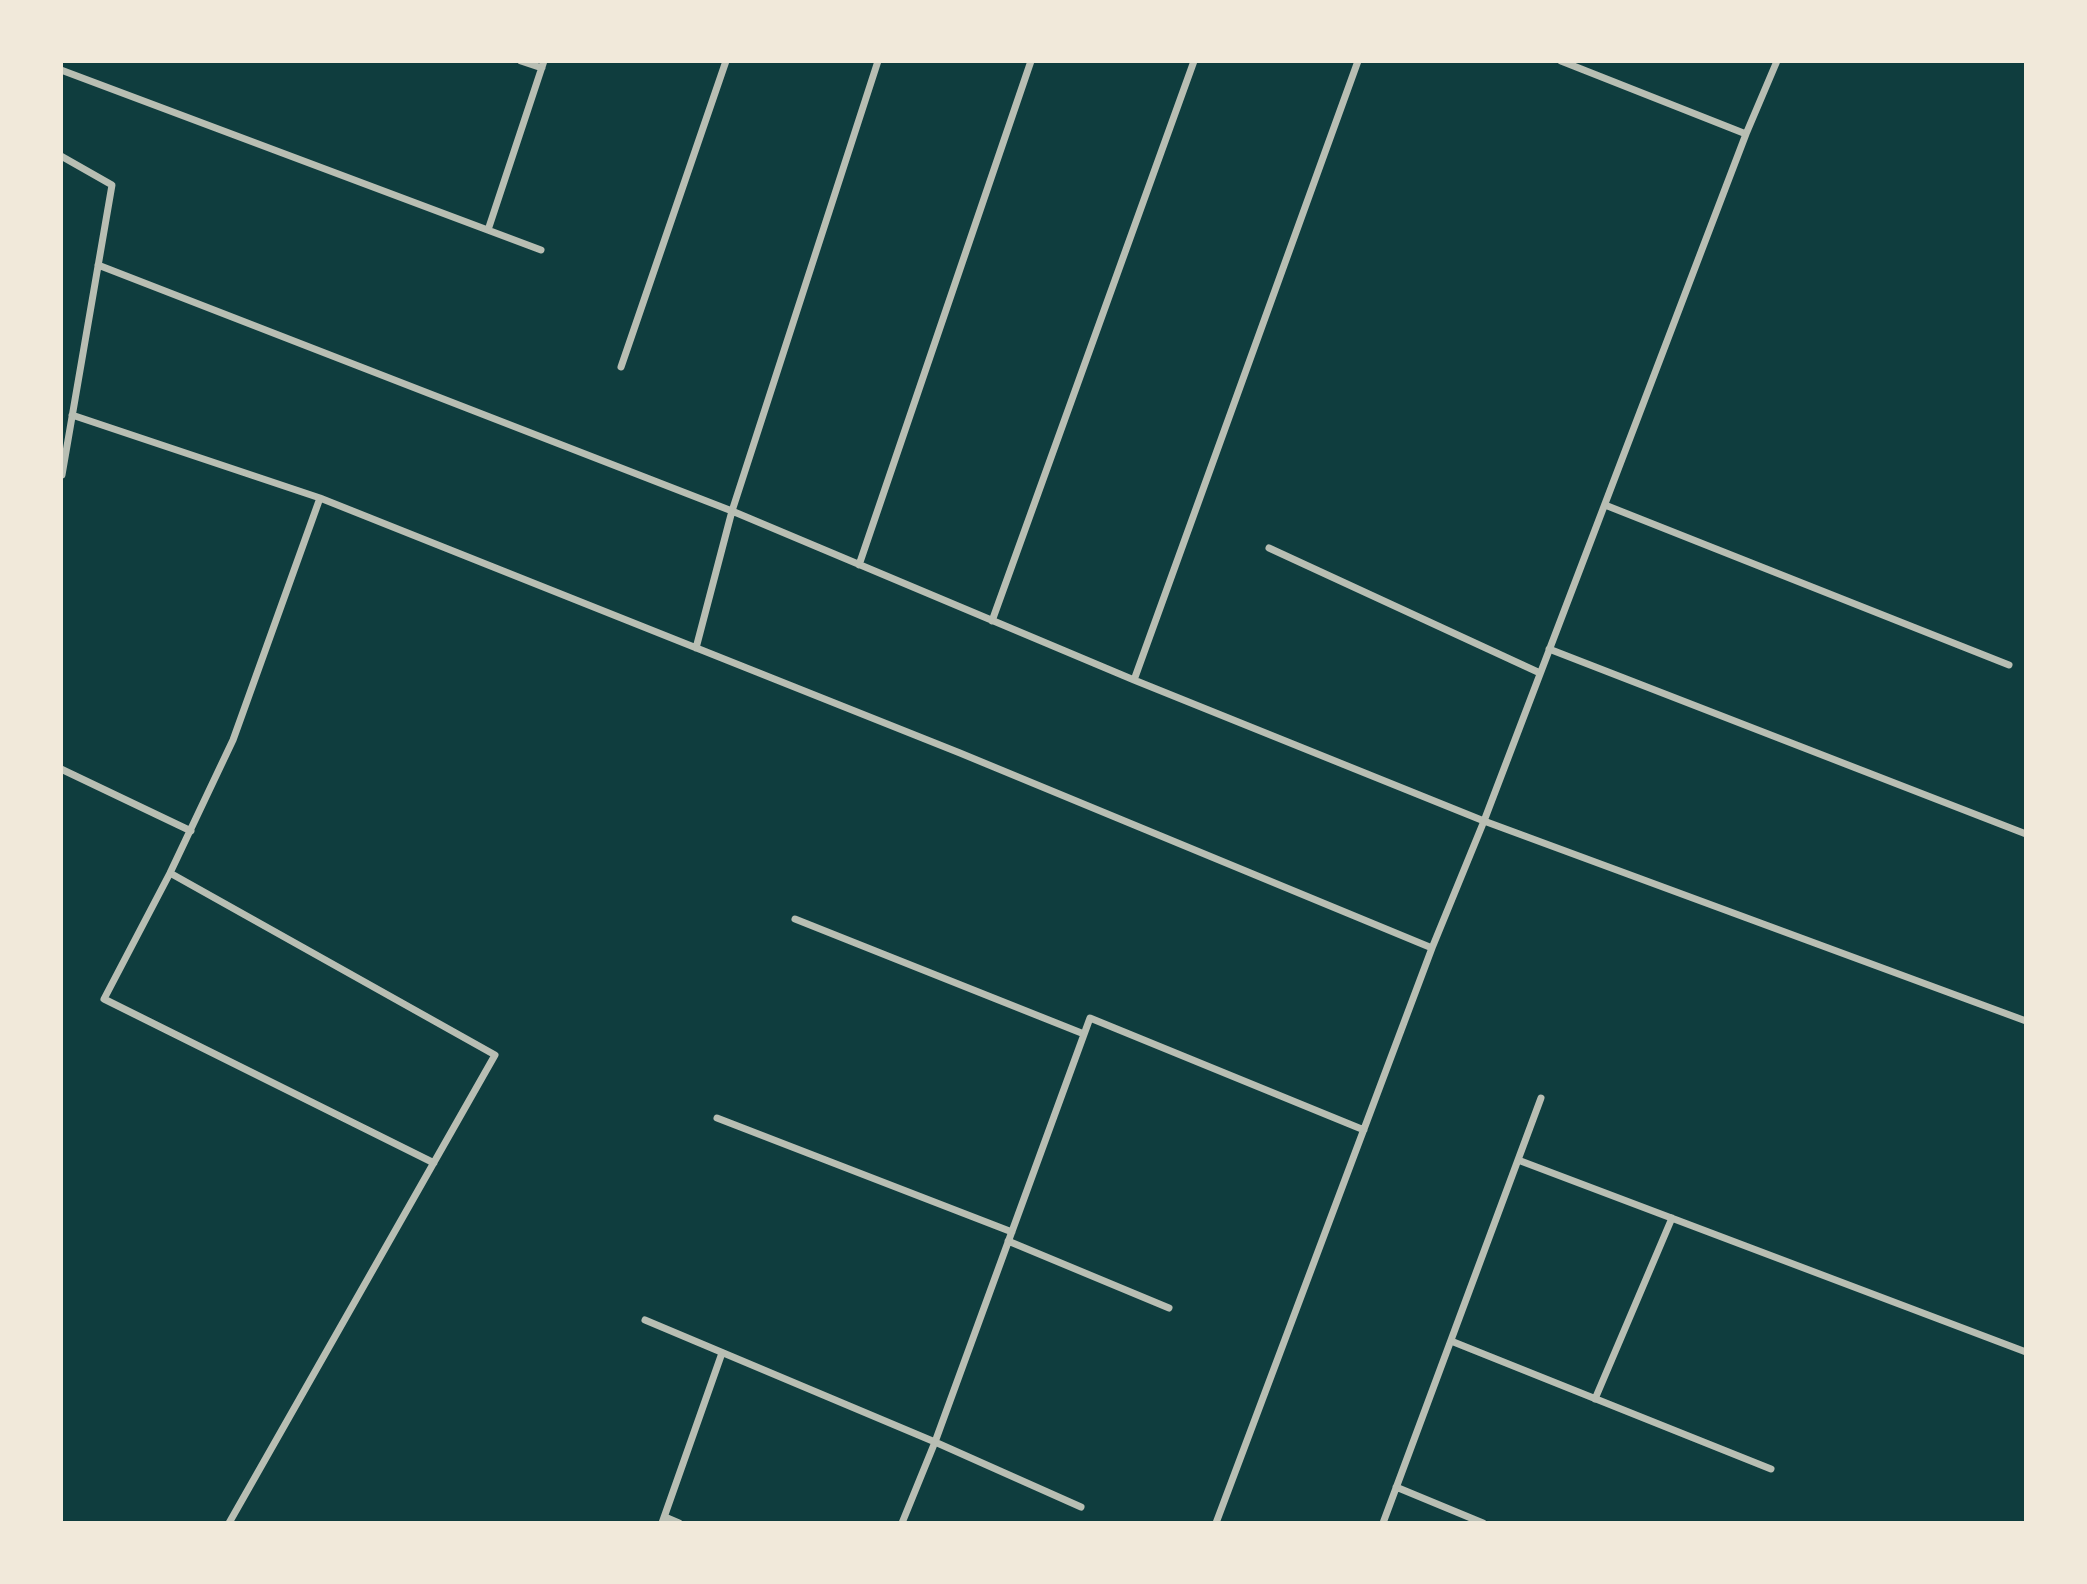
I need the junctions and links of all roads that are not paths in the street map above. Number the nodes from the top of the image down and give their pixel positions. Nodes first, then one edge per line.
1 (521, 61) edge
2 (726, 61) edge
3 (878, 61) edge
4 (1031, 61) edge
5 (1194, 61) edge
6 (1358, 61) edge
7 (1561, 61) edge
8 (1777, 61) edge
9 (543, 65) edge
10 (61, 70) edge
11 (1746, 134) junction
12 (61, 156) edge
13 (488, 230) junction
14 (541, 250) dead end
15 (97, 265) junction
16 (621, 367) dead end
17 (72, 415) junction
18 (62, 474) edge
19 (320, 498) junction
20 (1605, 505) junction
21 (732, 512) junction
22 (1269, 548) dead end
23 (859, 565) junction
24 (992, 621) junction
25 (696, 648) junction
26 (1549, 649) junction
27 (2009, 665) dead end
28 (1540, 673) junction
29 (1134, 680) junction
30 (61, 769) edge
31 (1484, 821) junction
32 (191, 831) junction
33 (2026, 834) edge
34 (170, 873) junction
35 (795, 919) dead end
36 (1432, 948) junction
37 (2026, 1021) edge
38 (1084, 1034) junction
39 (1541, 1098) dead end
40 (718, 1118) dead end
41 (1364, 1130) junction
42 (1518, 1160) junction
43 (434, 1163) junction
44 (1672, 1218) junction
45 (1012, 1232) junction
46 (1008, 1241) junction
47 (1169, 1308) dead end
48 (645, 1320) dead end
49 (1451, 1341) junction
50 (2026, 1352) edge
51 (722, 1353) junction
52 (1595, 1399) junction
53 (935, 1442) junction
54 (1771, 1469) dead end
55 (1396, 1487) junction
56 (1081, 1507) dead end
57 (664, 1520) edge
58 (229, 1523) edge
59 (679, 1523) edge
60 (902, 1523) edge
61 (1216, 1523) edge
62 (1383, 1523) edge
63 (1483, 1523) edge

1 - 9 street
2 - 16 street
3 - 21 street
4 - 23 street
5 - 24 street
6 - 29 street
7 - 11 street
8 - 11 street
9 - 13 street
10 - 13 street
11 - 20 street
12 - 15 street
13 - 14 street
15 - 17 street
15 - 21 street
17 - 18 street
17 - 19 street
19 - 25 street
19 - 32 street
20 - 26 street
20 - 27 street
21 - 23 street
21 - 25 street
22 - 28 street
23 - 24 street
24 - 29 street
25 - 36 street
26 - 28 street
26 - 33 street
28 - 31 street
29 - 31 street
30 - 32 street
31 - 36 street
31 - 37 street
32 - 34 street
34 - 43 street
34 - 43 street
35 - 38 street
36 - 41 street
38 - 41 street
38 - 45 street
39 - 42 street
40 - 45 street
41 - 61 street
42 - 44 street
42 - 49 street
43 - 58 street
44 - 50 street
44 - 52 street
45 - 46 street
46 - 47 street
46 - 53 street
48 - 51 street
49 - 52 street
49 - 55 street
51 - 53 street
51 - 57 street
52 - 54 street
53 - 56 street
53 - 60 street
55 - 62 street
55 - 63 street
57 - 59 street

